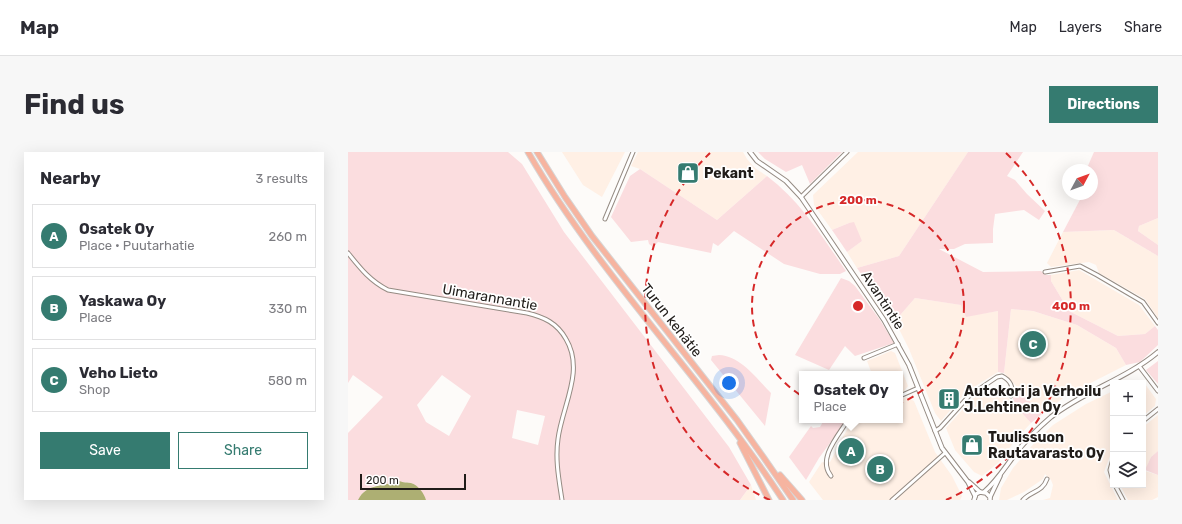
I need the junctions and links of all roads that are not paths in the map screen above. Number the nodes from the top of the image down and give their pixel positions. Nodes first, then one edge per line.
1 (528, 152) edge
2 (537, 152) edge
3 (633, 152) edge
4 (750, 152) edge
5 (847, 152) edge
6 (802, 197) junction
7 (605, 219) dead end
8 (348, 252) edge
9 (1045, 272) dead end
10 (1158, 323) edge
11 (898, 344) junction
12 (1158, 352) edge
13 (864, 358) dead end
14 (1139, 366) junction
15 (918, 388) junction
16 (1158, 391) edge
17 (903, 395) edge
18 (1011, 396) dead end
19 (1158, 409) edge
20 (1146, 419) edge
21 (846, 423) edge
22 (730, 425) junction
23 (935, 431) junction
24 (945, 453) junction
25 (764, 458) junction
26 (1000, 475) junction
27 (831, 476) dead end
28 (1047, 479) dead end
29 (968, 482) junction
30 (1117, 488) edge
31 (982, 492) junction
32 (990, 498) edge
33 (974, 499) edge
34 (562, 500) edge
35 (769, 500) edge
36 (783, 500) edge
37 (793, 500) edge
38 (802, 500) edge
39 (892, 500) edge
40 (1023, 500) edge
41 (1123, 500) edge

1 - 22 highway, Turun kehätie
2 - 25 highway, Turun kehätie
3 - 7 street
4 - 6 street, Avantintie
5 - 6 street
6 - 11 street, Avantintie
8 - 34 street, Uimarannantie
9 - 10 street
11 - 13 street
11 - 15 street, Avantintie
12 - 14 street
14 - 16 street
14 - 26 street
15 - 17 street
15 - 23 street, Avantintie
18 - 23 street
19 - 20 street
21 - 27 street
22 - 35 highway
22 - 36 highway, Turun kehätie
23 - 24 street, Avantintie
24 - 29 street, Avantintie
24 - 39 street
25 - 37 highway, Turun kehätie
25 - 38 highway
26 - 31 street
26 - 32 street
28 - 40 street
29 - 31 street, Avantintie
29 - 33 street, Avantintie
30 - 41 street
31 - 32 street, Avantintie
31 - 33 street

